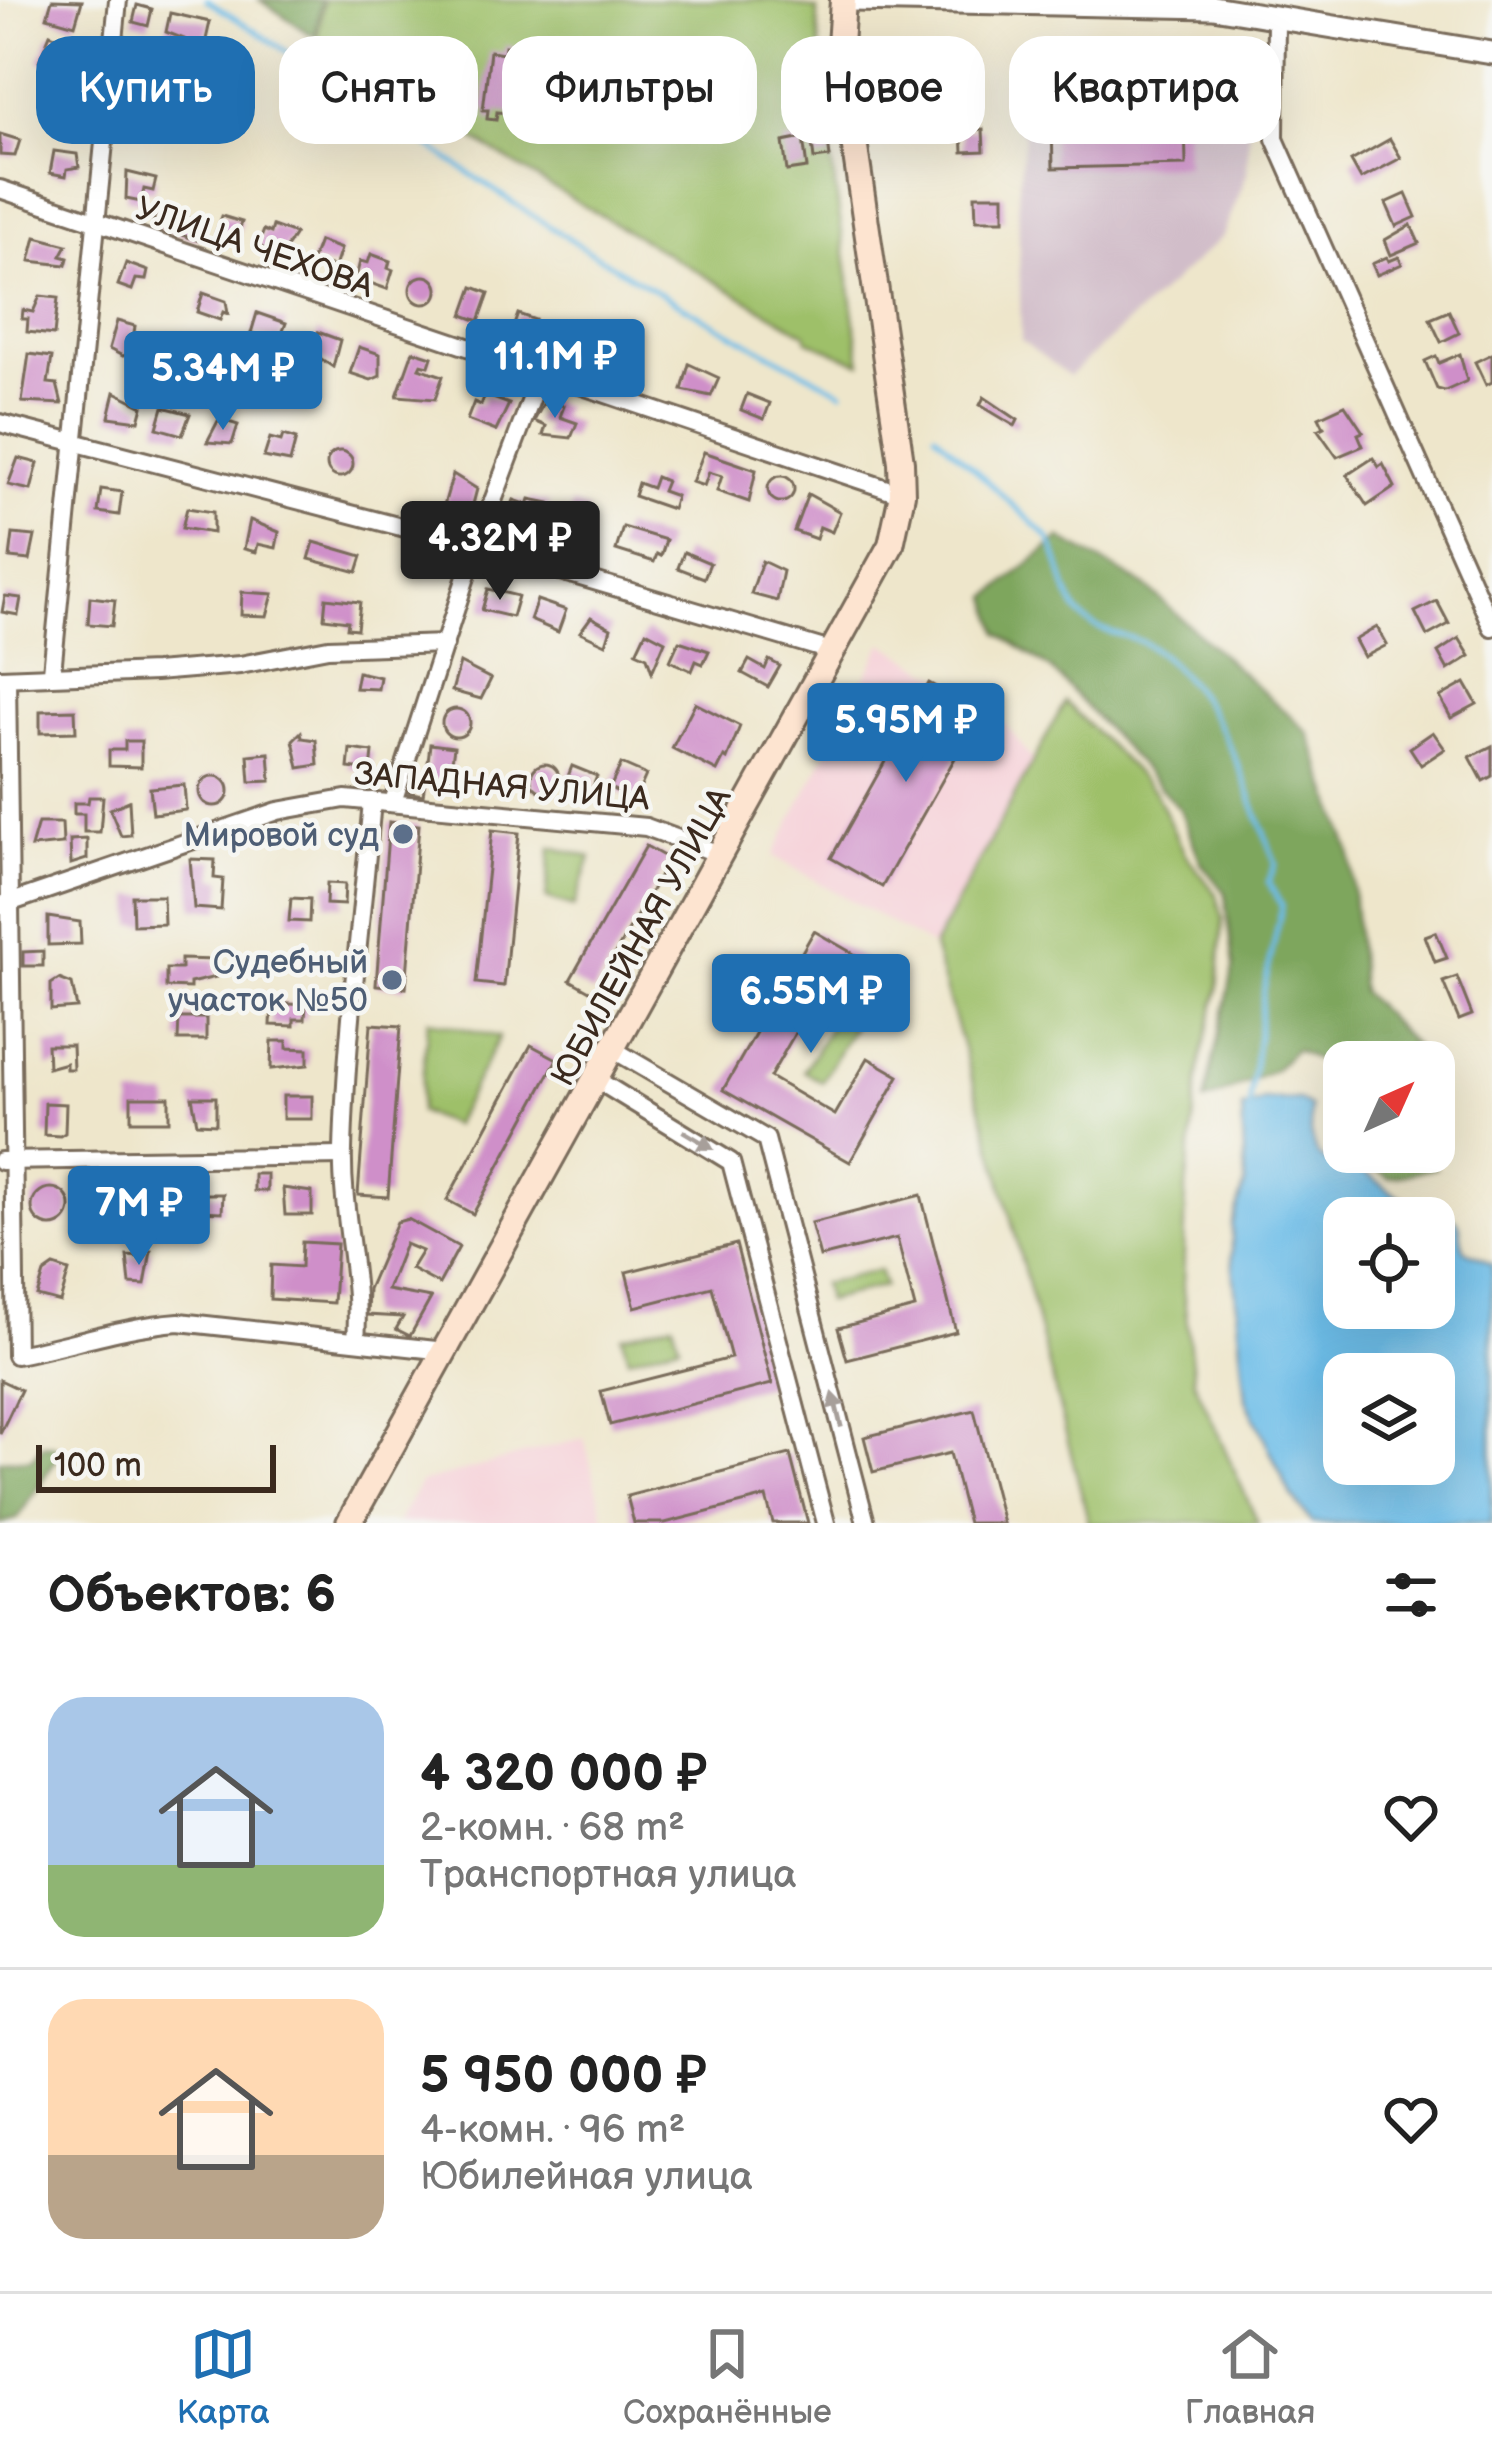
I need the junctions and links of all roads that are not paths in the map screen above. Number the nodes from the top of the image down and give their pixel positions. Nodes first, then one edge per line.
1 (118, 0) edge
2 (848, 0) edge
3 (1276, 17) junction
4 (1492, 53) edge
5 (0, 189) edge
6 (98, 224) junction
7 (541, 373) junction
8 (0, 423) edge
9 (74, 442) junction
10 (902, 494) junction
11 (476, 546) junction
12 (1492, 627) edge
13 (445, 644) junction
14 (834, 652) junction
15 (52, 672) junction
16 (4, 678) edge
17 (372, 801) junction
18 (393, 802) junction
19 (722, 855) junction
20 (5, 904) edge
21 (614, 1050) junction
22 (598, 1080) junction
23 (342, 1156) junction
24 (5, 1161) edge
25 (356, 1341) junction
26 (445, 1351) junction
27 (349, 1523) edge
28 (826, 1523) edge
29 (866, 1523) edge

1 - 6 street
2 - 3 street
2 - 10 main road, ЮБИЛЕЙНАЯ УЛИЦА
3 - 4 street
3 - 12 street
5 - 6 street, УЛИЦА ЧЕХОВА
6 - 7 street, УЛИЦА ЧЕХОВА
6 - 9 street
7 - 10 street, УЛИЦА ЧЕХОВА
7 - 11 street
8 - 9 street
9 - 11 street
9 - 15 street
10 - 14 main road, ЮБИЛЕЙНАЯ УЛИЦА
11 - 13 street
11 - 14 street
13 - 15 street
13 - 18 street
14 - 19 main road, ЮБИЛЕЙНАЯ УЛИЦА
15 - 16 street
16 - 20 street
17 - 18 street, ЗАПАДНАЯ УЛИЦА
17 - 20 street, ЗАПАДНАЯ УЛИЦА
17 - 23 street
18 - 19 street, ЗАПАДНАЯ УЛИЦА
19 - 21 main road, ЮБИЛЕЙНАЯ УЛИЦА
20 - 24 street
21 - 22 main road, ЮБИЛЕЙНАЯ УЛИЦА
29 -> 21 street
22 - 26 main road, ЮБИЛЕЙНАЯ УЛИЦА
22 -> 28 street
23 - 24 street
23 - 25 street
24 - 25 street
25 - 26 street
26 - 27 main road, ЮБИЛЕЙНАЯ УЛИЦА

